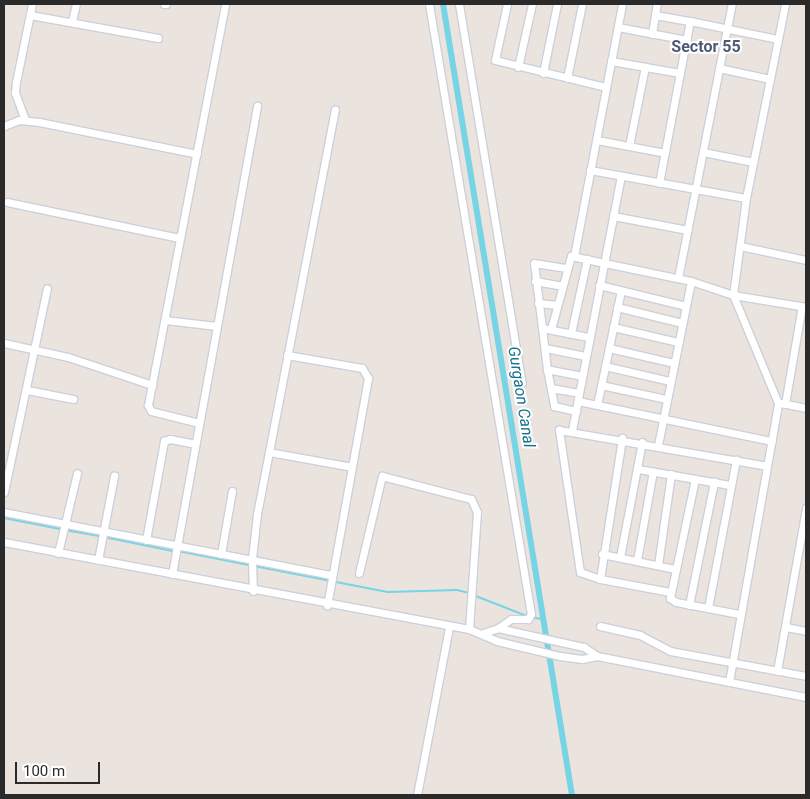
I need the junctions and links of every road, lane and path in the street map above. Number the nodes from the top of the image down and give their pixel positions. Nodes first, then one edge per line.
1 (32, 4) edge
2 (76, 4) edge
3 (225, 4) edge
4 (429, 4) edge
5 (459, 4) edge
6 (506, 4) edge
7 (532, 4) edge
8 (557, 4) edge
9 (582, 4) edge
10 (622, 4) edge
11 (656, 4) edge
12 (732, 4) edge
13 (785, 4) edge
14 (655, 14) junction
15 (30, 15) junction
16 (690, 21) junction
17 (72, 22) junction
18 (618, 27) junction
19 (727, 28) junction
20 (652, 34) junction
21 (158, 38) dead end
22 (778, 39) junction
23 (687, 40) junction
24 (611, 60) junction
25 (645, 67) junction
26 (518, 68) junction
27 (719, 68) junction
28 (543, 73) junction
29 (680, 73) junction
30 (567, 78) junction
31 (770, 79) junction
32 (606, 87) junction
33 (257, 106) dead end
34 (335, 109) dead end
35 (24, 120) junction
36 (4, 126) edge
37 (597, 140) junction
38 (629, 146) junction
39 (665, 152) junction
40 (703, 152) junction
41 (197, 154) junction
42 (753, 162) junction
43 (590, 170) junction
44 (621, 176) junction
45 (659, 183) junction
46 (696, 189) junction
47 (746, 198) junction
48 (7, 202) dead end
49 (614, 216) junction
50 (688, 230) junction
51 (179, 238) junction
52 (740, 246) junction
53 (574, 256) junction
54 (587, 258) junction
55 (806, 260) edge
56 (604, 263) junction
57 (567, 268) junction
58 (678, 278) junction
59 (535, 281) junction
60 (691, 281) junction
61 (600, 285) junction
62 (562, 286) junction
63 (47, 288) dead end
64 (621, 290) junction
65 (733, 295) junction
66 (538, 302) junction
67 (557, 305) junction
68 (686, 306) junction
69 (804, 306) edge
70 (617, 307) junction
71 (165, 320) junction
72 (682, 323) junction
73 (217, 326) junction
74 (613, 327) junction
75 (542, 328) junction
76 (551, 329) junction
77 (571, 333) junction
78 (588, 337) junction
79 (678, 342) junction
80 (4, 343) edge
81 (545, 348) junction
82 (609, 348) junction
83 (35, 349) junction
84 (287, 354) junction
85 (585, 356) junction
86 (674, 363) junction
87 (605, 366) junction
88 (548, 369) junction
89 (582, 376) junction
90 (670, 381) junction
91 (522, 383) dead end
92 (601, 385) junction
93 (152, 386) junction
94 (551, 388) junction
95 (27, 390) junction
96 (579, 393) junction
97 (73, 399) dead end
98 (666, 399) junction
99 (578, 401) junction
100 (782, 403) junction
101 (597, 405) junction
102 (806, 408) edge
103 (576, 411) junction
104 (663, 418) junction
105 (199, 423) junction
106 (572, 430) junction
107 (622, 438) junction
108 (772, 441) junction
109 (642, 442) junction
110 (195, 444) junction
111 (658, 445) junction
112 (269, 452) junction
113 (736, 460) junction
114 (6, 464) edge
115 (767, 466) junction
116 (352, 467) junction
117 (638, 469) junction
118 (653, 471) junction
119 (78, 473) dead end
120 (671, 474) junction
121 (114, 476) dead end
122 (695, 479) junction
123 (714, 482) junction
124 (730, 484) junction
125 (232, 491) dead end
126 (4, 492) edge
127 (806, 508) edge
128 (4, 512) edge
129 (64, 528) junction
130 (103, 535) junction
131 (146, 540) junction
132 (4, 542) edge
133 (176, 549) junction
134 (58, 552) junction
135 (221, 554) junction
136 (602, 554) junction
137 (620, 557) junction
138 (98, 560) junction
139 (637, 560) junction
140 (252, 564) junction
141 (658, 565) junction
142 (675, 569) junction
143 (172, 574) junction
144 (360, 574) dead end
145 (600, 579) junction
146 (331, 580) junction
147 (253, 591) junction
148 (670, 592) junction
149 (689, 604) junction
150 (327, 605) junction
151 (708, 608) junction
152 (739, 614) junction
153 (600, 626) dead end
154 (449, 627) junction
155 (786, 627) junction
156 (498, 628) junction
157 (469, 629) junction
158 (806, 631) edge
159 (484, 633) junction
160 (597, 656) junction
161 (732, 663) junction
162 (778, 671) junction
163 (806, 676) edge
164 (729, 682) junction
165 (806, 697) edge
166 (417, 795) edge

1 - 15 street
2 - 17 street
3 - 41 street
4 - 156 street
5 - 91 street
6 - 26 street
7 - 26 street
8 - 28 street
9 - 30 street
10 - 18 street
11 - 14 street
12 - 19 street
13 - 22 street
14 - 16 street
14 - 20 street
15 - 17 street
15 - 35 street
16 - 19 street
16 - 23 street
17 - 21 street
18 - 20 street
18 - 24 street
19 - 22 street
19 - 27 street
20 - 23 street
22 - 31 street
23 - 29 street
24 - 25 street
24 - 32 street
25 - 29 street
25 - 38 street
26 - 28 street
27 - 31 street
27 - 40 street
28 - 30 street
29 - 39 street
30 - 32 street
31 - 42 street
32 - 37 street
33 - 73 street
34 - 84 street
35 - 36 street
35 - 41 street
37 - 38 street
37 - 43 street
38 - 39 street
39 - 45 street
40 - 42 street
40 - 46 street
41 - 51 street
42 - 47 street
43 - 44 street
43 - 53 street
44 - 45 street
44 - 49 street
45 - 46 street
46 - 47 street
46 - 50 street
47 - 52 street
48 - 51 street
49 - 50 street
49 - 56 street
50 - 58 street
51 - 71 street
52 - 55 street
52 - 65 street
53 - 54 street
53 - 57 street
54 - 56 street
54 - 77 street
56 - 58 street
56 - 61 street
57 - 59 street
57 - 62 street
58 - 60 street
59 - 62 street
59 - 66 street
60 - 65 street
60 - 68 street
61 - 64 street
61 - 78 street
62 - 67 street
63 - 83 street
64 - 68 street
64 - 70 street
65 - 69 street
65 - 100 street
66 - 67 street
66 - 75 street
67 - 76 street
68 - 72 street
69 - 100 street
70 - 72 street
70 - 74 street
71 - 73 street
71 - 93 street
72 - 79 street
73 - 105 street
74 - 79 street
74 - 82 street
75 - 76 street
75 - 81 street
76 - 77 street
77 - 78 street
78 - 85 street
79 - 86 street
80 - 83 street
81 - 85 street
81 - 88 street
82 - 86 street
82 - 87 street
83 - 93 street
83 - 95 street
84 - 112 street
84 - 116 street
85 - 89 street
86 - 90 street
87 - 90 street
87 - 92 street
88 - 89 street
88 - 94 street
89 - 96 street
90 - 98 street
92 - 98 street
92 - 101 street
93 - 105 street
94 - 96 street
94 - 103 street
95 - 97 street
95 - 114 street
96 - 99 street
98 - 104 street
99 - 101 street
99 - 103 street
100 - 102 street
100 - 108 street
101 - 104 street
103 - 106 street
104 - 108 street
104 - 111 street
105 - 110 street
106 - 107 street
106 - 145 street
107 - 109 street
107 - 136 street
108 - 115 street
109 - 111 street
109 - 117 street
110 - 131 street
110 - 133 street
111 - 113 street
112 - 116 street
112 - 140 street
113 - 115 street
113 - 124 street
114 - 126 street
115 - 152 street
116 - 146 street
117 - 118 street
117 - 137 street
118 - 120 street
118 - 139 street
119 - 129 street
120 - 122 street
120 - 141 street
121 - 130 street
122 - 123 street
122 - 142 street
123 - 124 street
123 - 149 street
124 - 151 street
125 - 135 street
127 - 155 street
128 - 129 street
129 - 130 street
129 - 134 street
130 - 131 street
130 - 138 street
131 - 133 street
132 - 134 street
133 - 135 street
133 - 143 street
134 - 138 street
135 - 140 street
136 - 137 street
136 - 145 street
137 - 139 street
138 - 143 street
139 - 141 street
140 - 146 street
140 - 147 street
141 - 142 street
142 - 148 street
143 - 147 street
144 - 157 street
145 - 148 street
146 - 150 street
147 - 150 street
148 - 149 street
149 - 151 street
150 - 154 street
151 - 152 street
152 - 161 street
153 - 161 street
154 - 157 street
154 - 166 street
155 - 158 street
155 - 162 street
156 - 159 street
156 - 160 street
157 - 159 street
159 - 160 street
160 - 164 street
161 - 162 street
161 - 164 street
162 - 163 street
164 - 165 street

